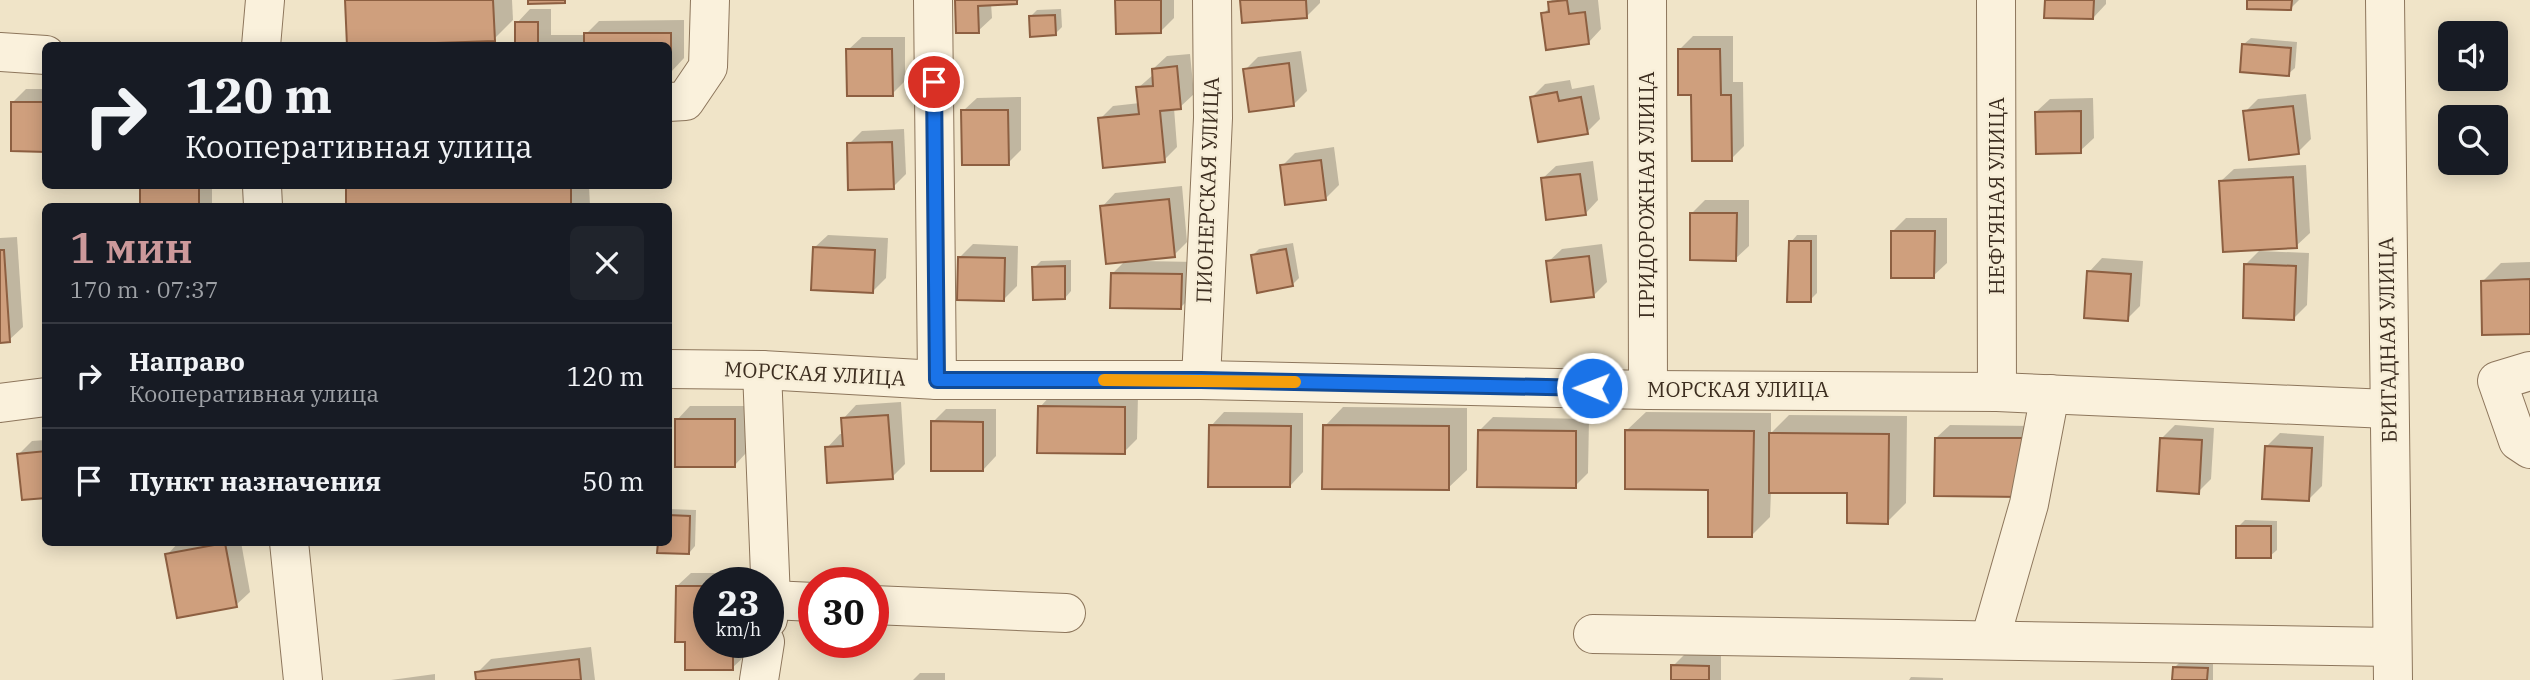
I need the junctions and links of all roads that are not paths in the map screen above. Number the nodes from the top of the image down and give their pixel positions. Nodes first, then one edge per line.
1 (264, 0) edge
2 (710, 0) edge
3 (933, 0) edge
4 (1212, 0) edge
5 (1647, 0) edge
6 (1996, 0) edge
7 (2385, 0) edge
8 (261, 42) edge
9 (0, 52) edge
10 (42, 55) edge
11 (672, 102) edge
12 (672, 369) edge
13 (762, 370) junction
14 (2530, 371) edge
15 (937, 380) junction
16 (1201, 380) junction
17 (1648, 390) junction
18 (1997, 393) junction
19 (2050, 394) junction
20 (42, 398) edge
21 (0, 403) edge
22 (2388, 409) junction
23 (2530, 449) edge
24 (289, 546) edge
25 (769, 567) edge
26 (889, 605) edge
27 (1066, 613) dead end
28 (1593, 634) dead end
29 (1990, 640) junction
30 (762, 658) edge
31 (2392, 664) edge
32 (303, 680) edge
33 (759, 680) edge

1 - 8 street
2 - 11 street
3 - 15 street
4 - 16 street, ПИОНЕРСКАЯ УЛИЦА
5 - 17 street, ПРИДОРОЖНАЯ УЛИЦА
6 - 18 street, НЕФТЯНАЯ УЛИЦА
7 - 22 street, БРИГАДНАЯ УЛИЦА
9 - 10 street
12 - 13 street, МОРСКАЯ УЛИЦА
13 - 15 street, МОРСКАЯ УЛИЦА
13 - 25 street
14 - 23 street
15 - 16 street, МОРСКАЯ УЛИЦА
16 - 17 street, МОРСКАЯ УЛИЦА
17 - 18 street, МОРСКАЯ УЛИЦА
18 - 19 street, МОРСКАЯ УЛИЦА
19 - 22 street, МОРСКАЯ УЛИЦА
19 - 29 street
20 - 21 street
22 - 31 street, БРИГАДНАЯ УЛИЦА
24 - 32 street
26 - 27 street
28 - 29 street
29 - 31 street
30 - 33 street

